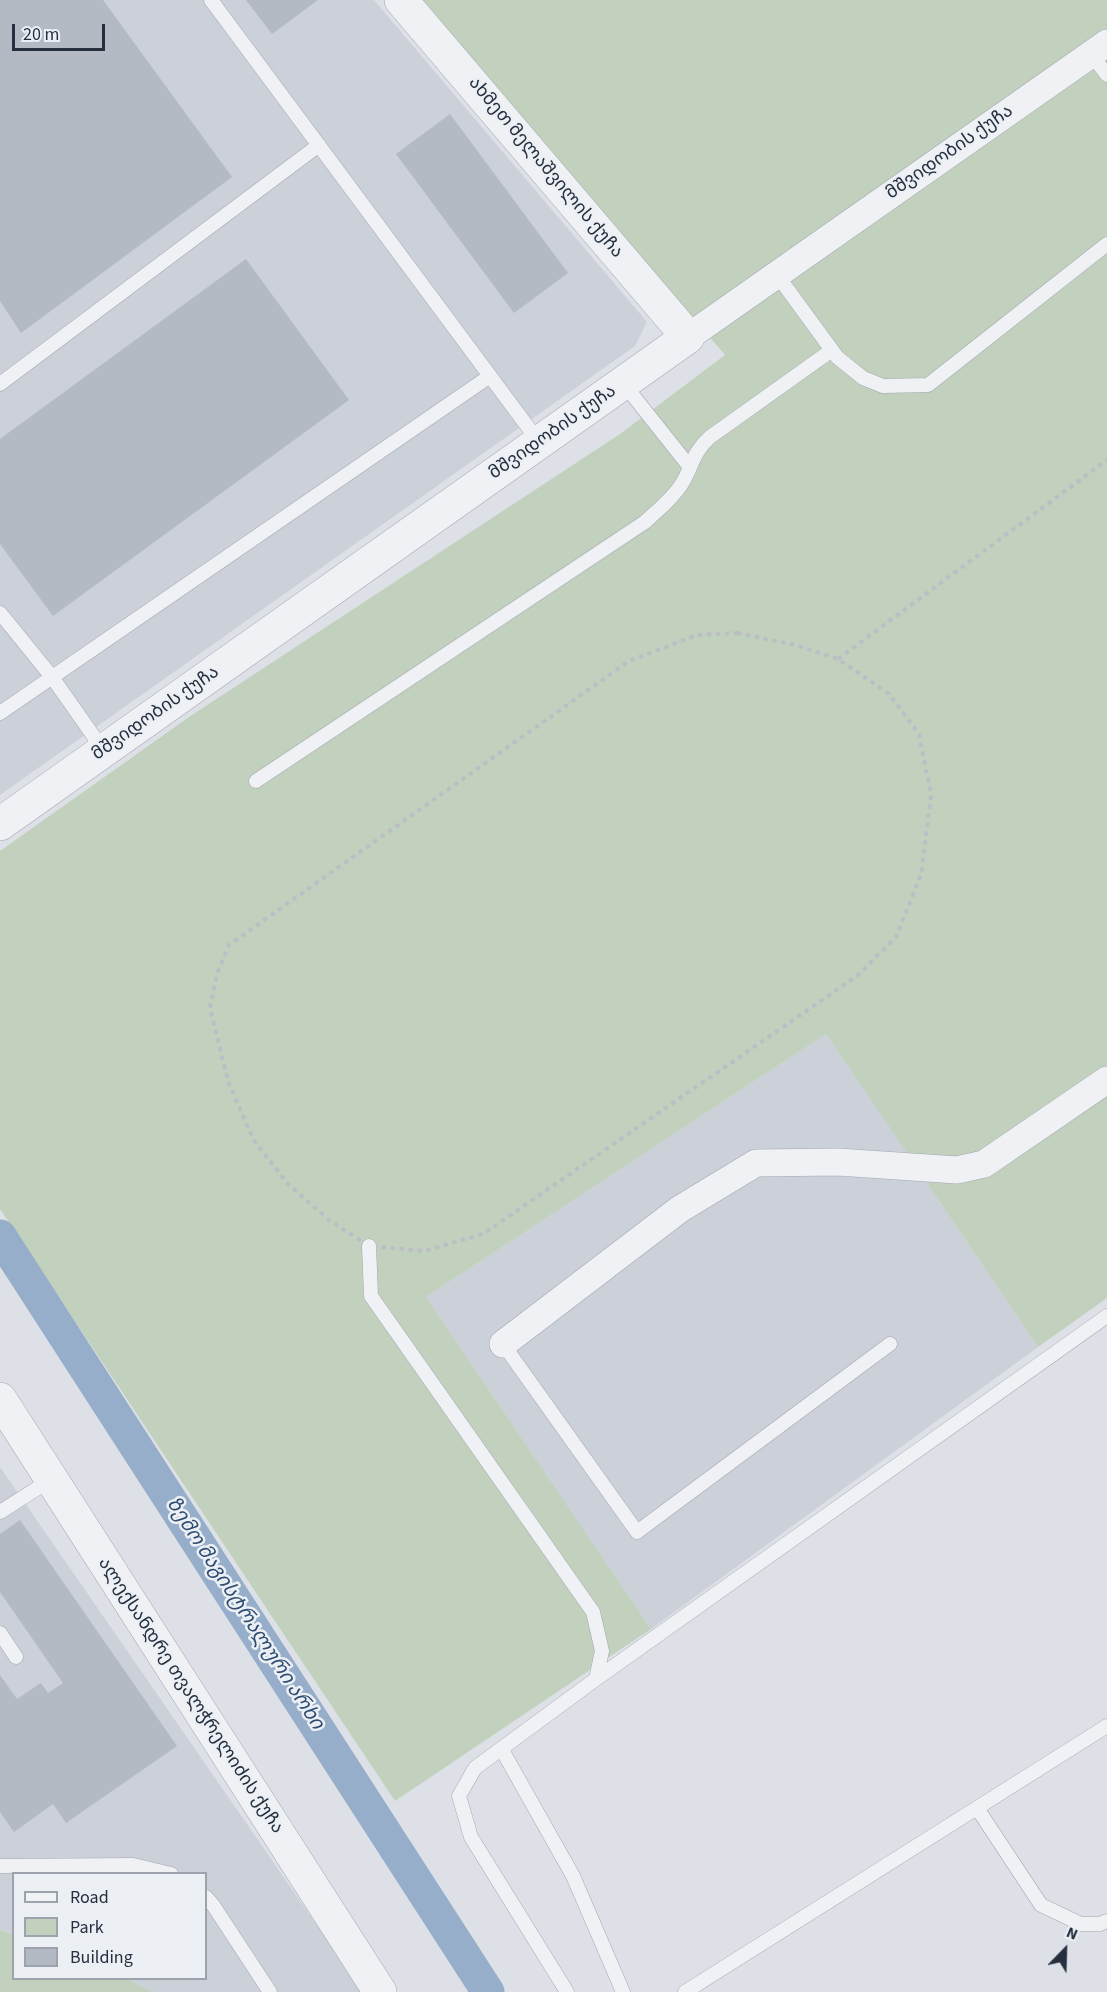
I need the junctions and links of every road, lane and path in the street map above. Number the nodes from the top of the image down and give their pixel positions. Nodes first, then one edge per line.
1 (211, 0) edge
2 (401, 0) edge
3 (1102, 58) edge
4 (319, 145) junction
5 (1107, 244) edge
6 (777, 274) junction
7 (688, 337) junction
8 (832, 350) junction
9 (490, 376) junction
10 (622, 383) junction
11 (0, 384) edge
12 (539, 442) junction
13 (1107, 460) edge
14 (689, 466) junction
15 (0, 613) edge
16 (838, 659) junction
17 (52, 676) junction
18 (0, 712) edge
19 (104, 751) junction
20 (255, 781) dead end
21 (0, 824) edge
22 (1107, 1080) edge
23 (369, 1246) junction
24 (1107, 1316) edge
25 (502, 1344) joint
26 (890, 1344) dead end
27 (0, 1399) edge
28 (52, 1479) junction
29 (0, 1512) edge
30 (0, 1633) edge
31 (16, 1657) dead end
32 (596, 1679) junction
33 (1107, 1726) edge
34 (502, 1750) junction
35 (977, 1808) junction
36 (0, 1866) edge
37 (163, 1872) edge
38 (207, 1898) edge
39 (1107, 1921) edge
40 (270, 1992) edge
41 (380, 1992) edge
42 (567, 1992) edge
43 (623, 1992) edge
44 (685, 1992) edge

1 - 4 lane
2 - 7 street, ახმეთ მელაშვილის ქუჩა
3 - 6 street, მშვიდობის ქუჩა
4 - 9 lane
4 - 11 lane
5 - 8 lane
6 - 7 street, მშვიდობის ქუჩა
6 - 8 lane
7 - 10 street, მშვიდობის ქუჩა
8 - 14 lane
9 - 12 lane
9 - 17 lane
10 - 12 street, მშვიდობის ქუჩა
10 - 14 lane
12 - 19 street, მშვიდობის ქუჩა
13 - 16 path
14 - 20 lane
15 - 17 lane
16 - 23 path
16 - 23 path
17 - 18 lane
17 - 19 lane
19 - 21 street, მშვიდობის ქუჩა
22 - 25 street
23 - 32 lane
24 - 32 lane
25 - 26 lane
27 - 28 street, ალექსანდრე თვალჭრელიძის ქუჩა
28 - 29 lane
28 - 41 street, ალექსანდრე თვალჭრელიძის ქუჩა
30 - 31 lane
32 - 34 lane
33 - 35 lane
34 - 42 lane
34 - 43 lane
35 - 39 lane
35 - 44 lane
36 - 37 lane
38 - 40 lane

